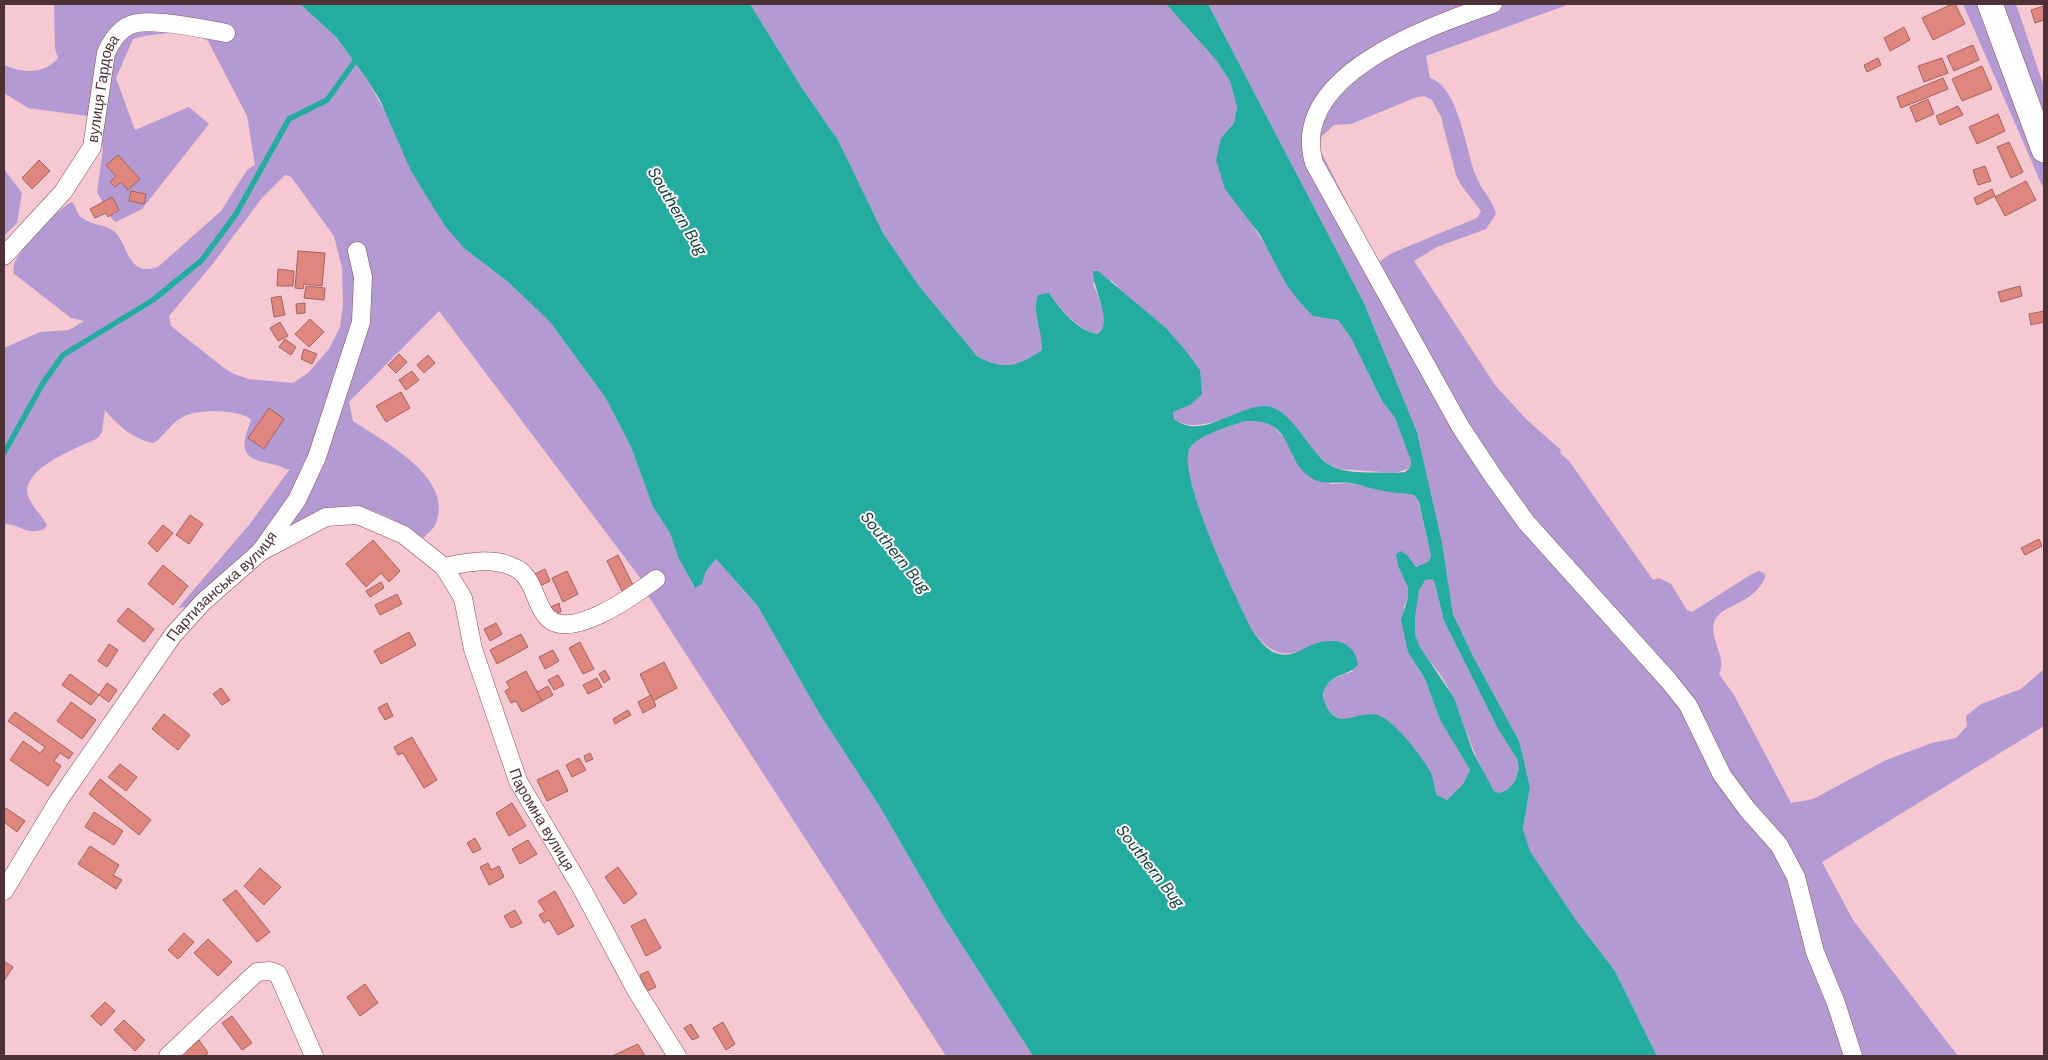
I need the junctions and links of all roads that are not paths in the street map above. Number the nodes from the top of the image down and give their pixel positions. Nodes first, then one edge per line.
1 (1493, 4) edge
2 (1990, 4) edge
3 (226, 34) dead end
4 (2044, 150) edge
5 (357, 251) dead end
6 (4, 256) edge
7 (260, 552) junction
8 (444, 567) junction
9 (656, 579) dead end
10 (4, 891) edge
11 (168, 1056) edge
12 (314, 1056) edge
13 (677, 1056) edge
14 (1853, 1056) edge

1 - 14 street
2 - 4 street
3 - 6 street, вулиця Гардова
5 - 7 street, Партизанська вулиця
7 - 8 street, Паромна вулиця
7 - 10 street, Партизанська вулиця
8 - 9 street
8 - 13 street, Паромна вулиця
11 - 12 street

